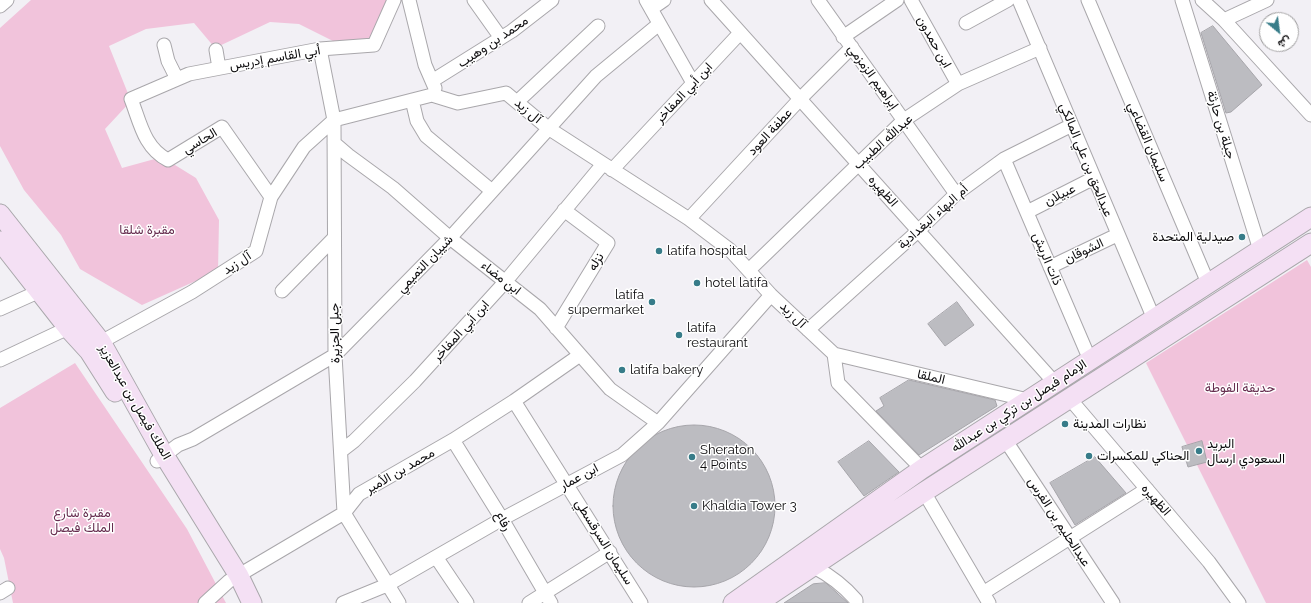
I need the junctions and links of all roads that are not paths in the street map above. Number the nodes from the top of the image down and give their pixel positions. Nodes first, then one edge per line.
1 (7, 0) edge
2 (394, 0) edge
3 (474, 0) edge
4 (552, 0) edge
5 (664, 0) edge
6 (711, 0) edge
7 (818, 0) edge
8 (897, 0) edge
9 (911, 0) edge
10 (1008, 0) edge
11 (1019, 0) edge
12 (1088, 0) edge
13 (1182, 0) edge
14 (1202, 0) edge
15 (1267, 0) edge
16 (412, 1) edge
17 (648, 5) edge
18 (0, 6) edge
19 (1224, 20) junction
20 (966, 23) dead end
21 (659, 24) junction
22 (598, 26) dead end
23 (740, 33) junction
24 (501, 38) junction
25 (847, 42) junction
26 (164, 45) dead end
27 (1040, 48) junction
28 (320, 49) junction
29 (216, 50) dead end
30 (219, 68) junction
31 (177, 79) junction
32 (432, 81) junction
33 (693, 83) junction
34 (958, 84) junction
35 (439, 98) junction
36 (132, 99) joint
37 (800, 99) junction
38 (412, 100) junction
39 (517, 102) junction
40 (1311, 115) edge
41 (334, 120) junction
42 (904, 120) junction
43 (1072, 125) junction
44 (548, 128) junction
45 (334, 143) junction
46 (1004, 159) junction
47 (858, 164) junction
48 (607, 167) junction
49 (1094, 178) junction
50 (492, 191) junction
51 (956, 194) junction
52 (271, 198) junction
53 (564, 210) junction
54 (1027, 212) junction
55 (0, 214) edge
56 (1311, 217) edge
57 (689, 219) junction
58 (918, 231) junction
59 (1117, 235) junction
60 (334, 238) junction
61 (450, 238) junction
62 (0, 241) edge
63 (1311, 243) edge
64 (1260, 250) junction
65 (1050, 267) junction
66 (749, 270) junction
67 (505, 282) junction
68 (1208, 283) junction
69 (40, 291) junction
70 (282, 291) dead end
71 (771, 295) junction
72 (0, 309) edge
73 (1154, 319) junction
74 (68, 328) junction
75 (556, 328) junction
76 (808, 330) junction
77 (101, 342) junction
78 (834, 354) junction
79 (335, 355) junction
80 (580, 355) junction
81 (0, 360) edge
82 (1090, 360) junction
83 (1055, 383) junction
84 (1070, 399) junction
85 (1028, 400) junction
86 (514, 402) junction
87 (658, 423) junction
88 (453, 440) junction
89 (1006, 441) junction
90 (341, 451) junction
91 (160, 458) junction
92 (922, 469) junction
93 (567, 484) junction
94 (1147, 489) junction
95 (924, 492) junction
96 (344, 513) junction
97 (502, 519) junction
98 (1070, 538) junction
99 (610, 552) junction
100 (436, 557) junction
101 (814, 567) junction
102 (234, 578) junction
103 (387, 585) junction
104 (548, 598) edge
105 (986, 598) edge
106 (364, 599) edge
107 (205, 603) edge
108 (241, 603) edge
109 (252, 603) edge
110 (343, 603) edge
111 (399, 603) edge
112 (467, 603) edge
113 (529, 603) edge
114 (641, 603) edge
115 (734, 603) edge
116 (758, 603) edge
117 (856, 603) edge
118 (1113, 603) edge
119 (1239, 603) edge

1 - 18 street
2 - 28 street, أبي القاسم إدريس
3 - 24 street
4 - 24 street, محمد بن وهيب
5 - 17 street
6 - 23 street, الظهيره
7 - 25 street, إبراهيم الزمزمي
8 - 25 street, عطفة العود
9 - 34 street, ابن حمدون
10 - 20 street
11 - 27 street, عبدالحق بن علي المالكي
12 - 68 street, سليمان القضاعي
13 - 64 street, جبلة بن حارثة
14 - 19 street
15 - 19 street
16 - 32 street
17 - 21 street
19 - 40 street
21 - 33 street
21 - 44 street, شيبان التميمي
22 - 39 street
23 - 33 street, ابن أبي المفاخر
23 - 37 street, الظهيره
24 - 32 street, محمد بن وهيب
25 - 37 street, عطفة العود
25 - 42 street, إبراهيم الزمزمي
26 - 31 street
27 - 34 street, عبدالله الطبيب
27 - 43 street, عبدالحق بن علي المالكي
28 - 30 street, أبي القاسم إدريس
28 - 41 street, جبل الجزيرة
29 - 30 street
30 - 31 street, أبي القاسم إدريس
31 - 36 street, أبي القاسم إدريس
32 - 35 street
33 - 48 street, ابن أبي المفاخر
34 - 42 street, عبدالله الطبيب
35 - 38 street, آل زيد
35 - 39 street, آل زيد
36 - 52 street, الحاسي
37 - 47 street, الظهيره
37 - 57 street, عطفة العود
38 - 41 street, آل زيد
38 - 50 street
39 - 44 street, آل زيد
41 - 45 street, جبل الجزيرة
41 - 52 street, آل زيد
42 - 47 street, عبدالله الطبيب
42 - 51 street, إبراهيم الزمزمي
43 - 46 street, أم البهاء البغدادية
43 - 49 street, عبدالحق بن علي المالكي
44 - 48 street, آل زيد
44 - 50 street, شيبان التميمي
45 - 60 street, جبل الجزيرة
45 - 61 street, ابن مضاء
46 - 51 street, أم البهاء البغدادية
46 - 54 street, ذات الريش
47 - 58 street, الظهيره
47 - 66 street, عبدالله الطبيب
48 - 53 street, ابن أبي المفاخر
48 - 57 street, آل زيد
49 - 54 street, عبيلان
49 - 59 street, عبدالحق بن علي المالكي
50 - 61 street, شيبان التميمي
51 - 58 street, أم البهاء البغدادية
52 - 77 street, آل زيد
53 - 67 street, ابن أبي المفاخر
53 - 75 street, نزله
54 - 65 street, ذات الريش
55 - 77 main road, الملك فيصل بن عبدالعزيز
56 - 64 main road, الإمام فيصل بن تركي بن عبدالله
57 - 66 street, آل زيد
58 - 76 street, أم البهاء البغدادية
58 - 83 street, الظهيره
59 - 65 street, الشوقان
59 - 73 street, عبدالحق بن علي المالكي
60 - 70 street
60 - 79 street, جبل الجزيرة
61 - 67 street, ابن مضاء
61 - 79 street, شيبان التميمي
62 - 69 main road, الملك فيصل بن عبدالعزيز
63 - 84 main road, الإمام فيصل بن تركي بن عبدالله
64 - 68 main road, الإمام فيصل بن تركي بن عبدالله
65 - 82 street, ذات الريش
66 - 71 street, آل زيد
67 - 75 street, ابن مضاء
67 - 90 street, ابن أبي المفاخر
68 - 73 main road, الإمام فيصل بن تركي بن عبدالله
69 - 72 street
69 - 74 main road, الملك فيصل بن عبدالعزيز
71 - 76 street, آل زيد
71 - 87 street, ابن عمار
73 - 82 main road, الإمام فيصل بن تركي بن عبدالله
74 - 81 street
74 - 91 main road, الملك فيصل بن عبدالعزيز
75 - 80 street, ابن مضاء
76 - 78 street, آل زيد
77 - 91 main road, الملك فيصل بن عبدالعزيز
78 - 85 street, الملقا
78 - 92 street
79 - 90 street, جبل الجزيرة
79 - 91 street, شيبان التميمي
80 - 86 street, محمد بن الأمير
80 - 87 street, ابن مضاء
82 - 83 main road, الإمام فيصل بن تركي بن عبدالله
83 - 85 main road, الإمام فيصل بن تركي بن عبدالله
84 - 89 main road, الإمام فيصل بن تركي بن عبدالله
84 - 94 street, الظهيره
85 - 92 main road, الإمام فيصل بن تركي بن عبدالله
86 - 88 street, محمد بن الأمير
86 - 93 street, سليمان السرقسطي
87 - 93 street, ابن عمار
88 - 96 street, محمد بن الأمير
88 - 97 street, رفاع
89 - 95 main road, الإمام فيصل بن تركي بن عبدالله
89 - 98 street, عبدالحليم بن الفرس
90 - 96 street, جبل الجزيرة
91 - 102 main road, الملك فيصل بن عبدالعزيز
92 - 115 main road, الإمام فيصل بن تركي بن عبدالله
93 - 97 street, ابن عمار
93 - 99 street, سليمان السرقسطي
94 - 98 street
94 - 119 street, الظهيره
95 - 101 main road, الإمام فيصل بن تركي بن عبدالله
95 - 105 street
96 - 102 street, محمد بن الأمير
96 - 103 street, جبل الجزيرة
97 - 100 street, ابن عمار
97 - 104 street, رفاع
98 - 105 street
98 - 118 street, عبدالحليم بن الفرس
99 - 104 street
99 - 114 street, سليمان السرقسطي
100 - 103 street, ابن عمار
100 - 112 street
101 - 116 main road, الإمام فيصل بن تركي بن عبدالله
101 - 117 street
102 - 107 street, محمد بن الأمير
102 - 108 main road, الملك فيصل بن عبدالعزيز
102 - 109 main road, الملك فيصل بن عبدالعزيز
103 - 106 street, ابن عمار
103 - 111 street, جبل الجزيرة
104 - 113 street
106 - 110 street, ابن عمار

